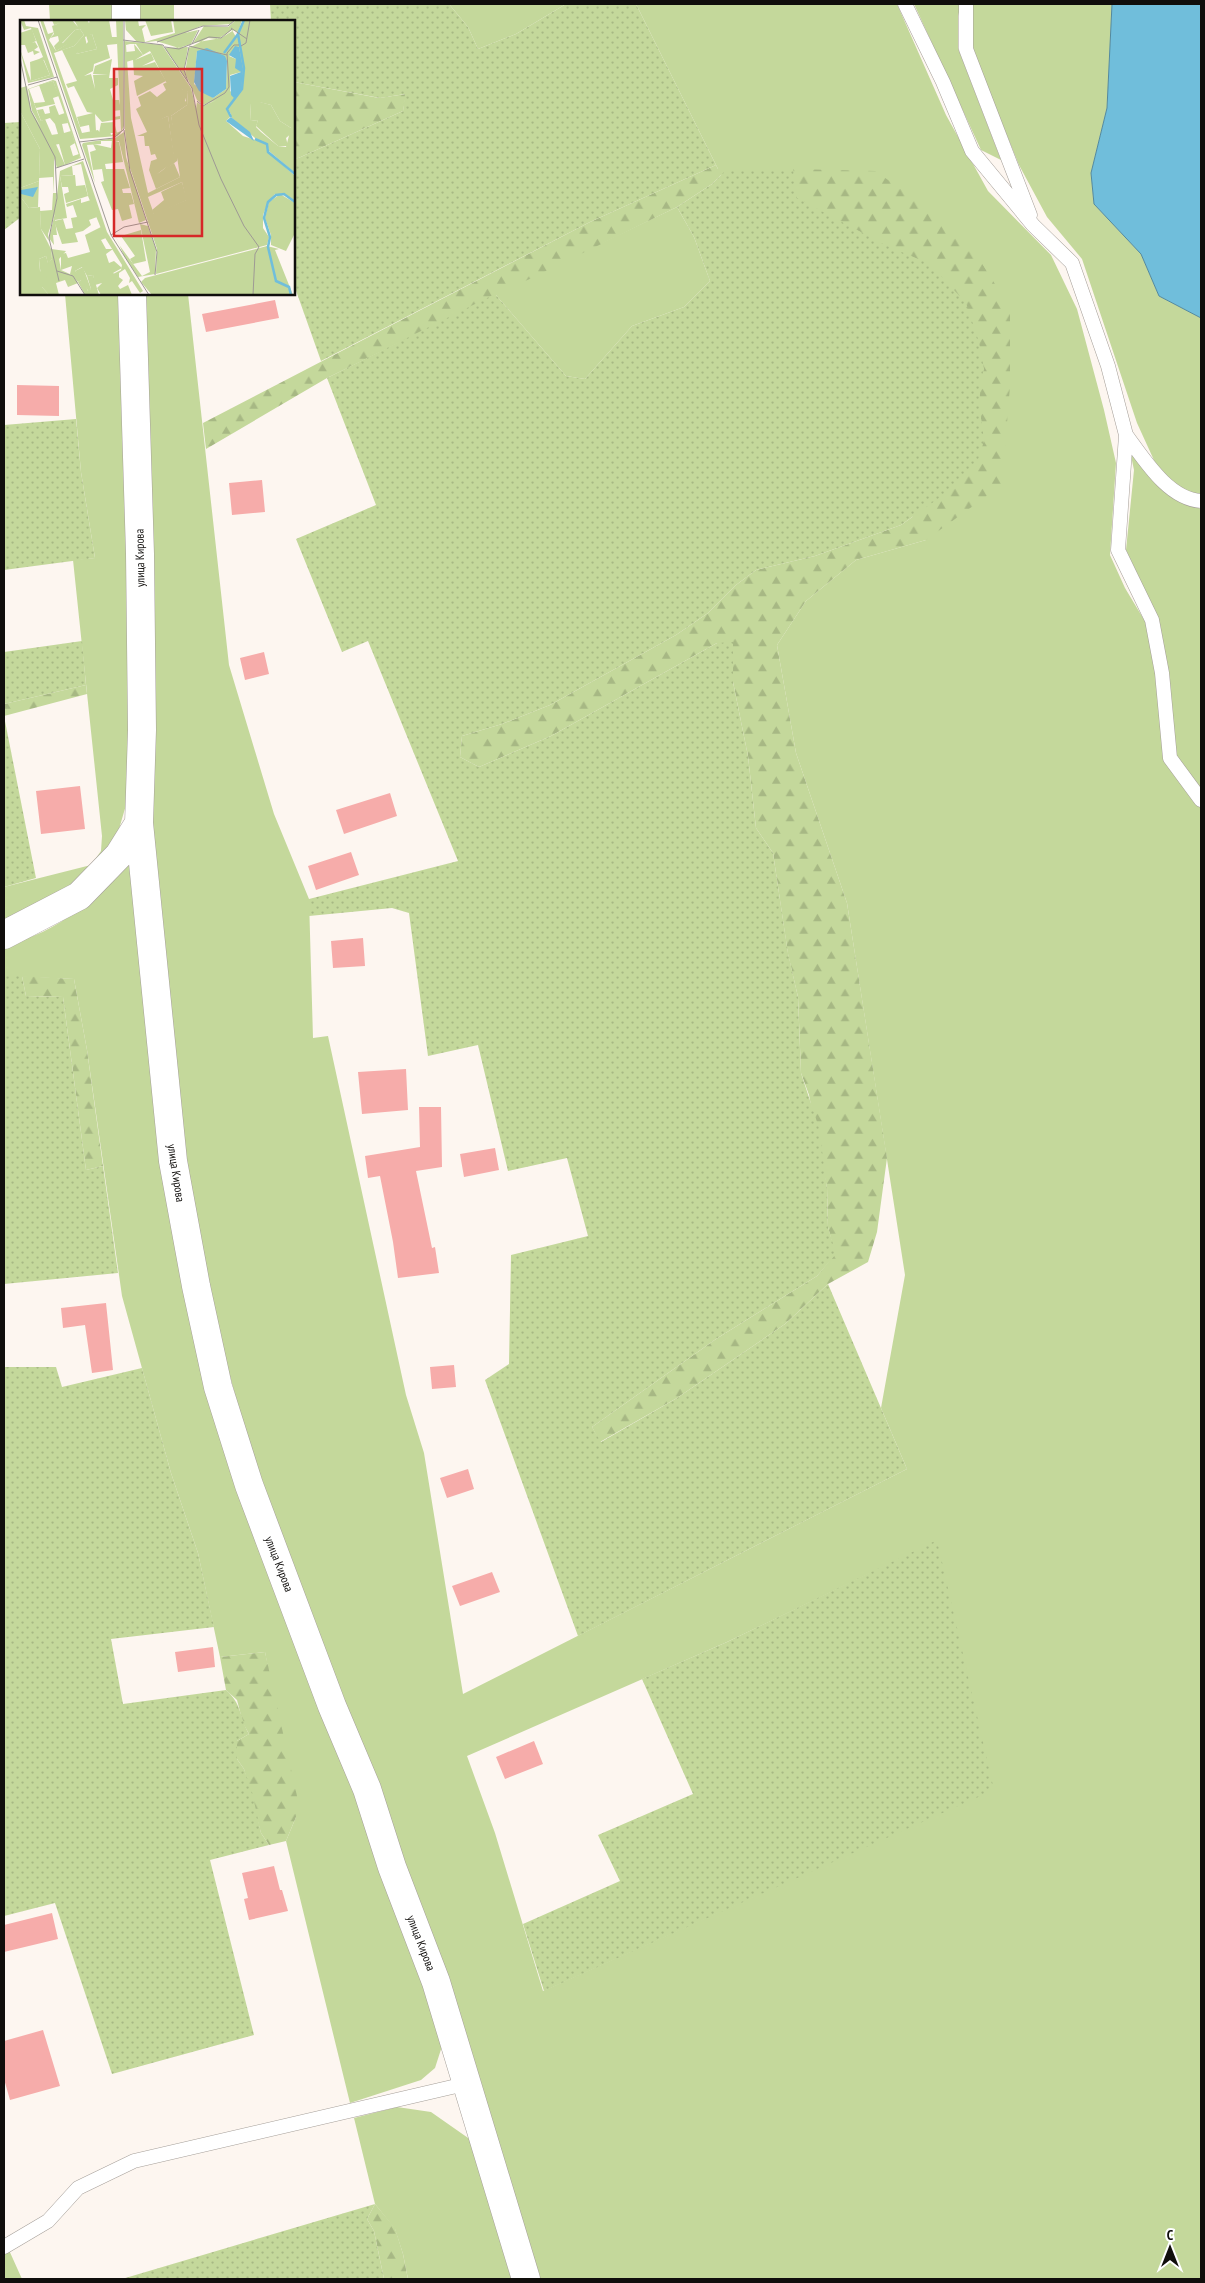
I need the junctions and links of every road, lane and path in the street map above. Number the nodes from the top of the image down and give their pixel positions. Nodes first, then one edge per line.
1 (126, 4) edge
2 (905, 4) edge
3 (966, 4) edge
4 (126, 20) edge
5 (1033, 225) junction
6 (132, 295) edge
7 (1126, 435) junction
8 (1201, 501) edge
9 (1201, 800) edge
10 (139, 823) junction
11 (4, 935) edge
12 (465, 2084) junction
13 (4, 2247) edge
14 (526, 2279) edge

1 - 4 street
2 - 5 lane
3 - 5 lane
5 - 7 lane
6 - 10 street, улица Кирова
7 - 8 lane
7 - 9 lane
10 - 11 street
10 - 12 street, улица Кирова
12 - 13 lane
12 - 14 street, улица Кирова

